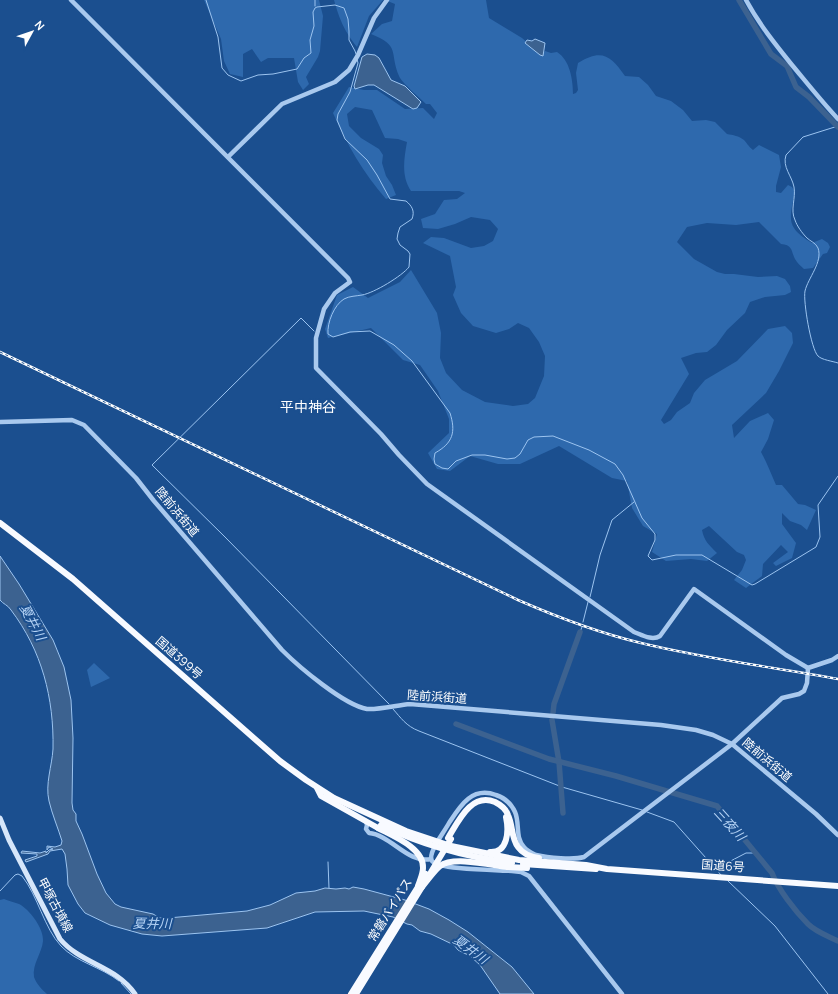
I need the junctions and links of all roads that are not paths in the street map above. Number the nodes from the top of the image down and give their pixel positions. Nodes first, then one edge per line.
1 (71, 0) edge
2 (387, 0) edge
3 (746, 0) edge
4 (838, 119) edge
5 (228, 157) junction
6 (0, 422) edge
7 (0, 523) edge
8 (838, 656) edge
9 (808, 668) junction
10 (732, 744) junction
11 (316, 786) junction
12 (0, 818) edge
13 (368, 823) junction
14 (838, 835) edge
15 (450, 838) junction
16 (436, 844) junction
17 (451, 846) junction
18 (432, 859) junction
19 (571, 868) junction
20 (607, 868) junction
21 (838, 886) edge
22 (420, 887) junction
23 (135, 994) edge
24 (351, 994) edge
25 (356, 994) edge
26 (622, 994) edge

1 - 5 street
2 - 5 street
3 - 4 street
5 - 9 street
6 - 10 street, 陸前浜街道
7 - 11 highway, 国道399号
8 - 9 street
9 - 10 street
10 - 14 street, 陸前浜街道
10 - 16 street
11 - 13 highway
11 - 16 highway, 国道399号
12 - 23 main road, 甲塚古墳線
13 - 18 street
13 - 22 highway, bridge
15 - 17 highway
15 - 20 highway
15 - 22 highway, 常磐バイパス, bridge
16 - 17 highway, 国道6号
16 - 18 street
16 - 19 highway, 国道6号
17 - 20 highway, 国道6号
18 - 26 street
19 - 20 highway, 国道6号
19 - 22 highway, bridge
20 - 21 highway, 国道6号
22 - 24 highway, 常磐バイパス
22 - 25 highway, 常磐バイパス

